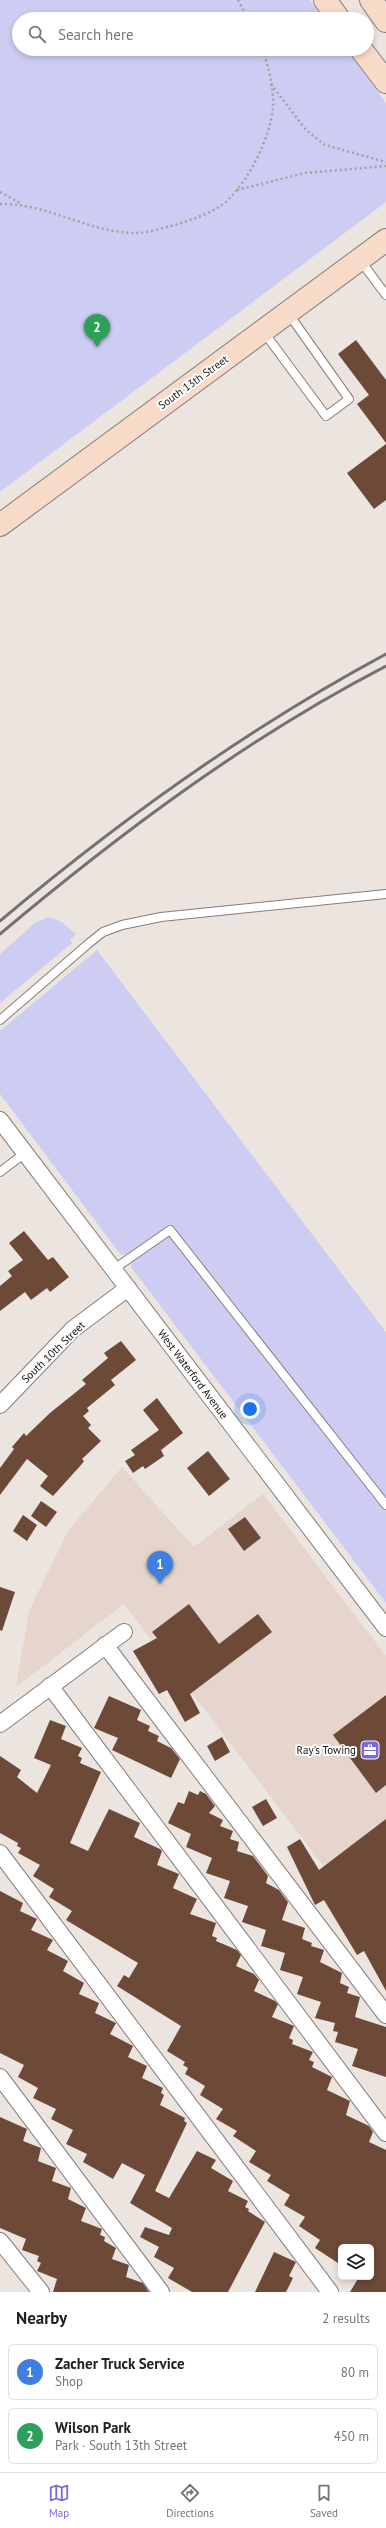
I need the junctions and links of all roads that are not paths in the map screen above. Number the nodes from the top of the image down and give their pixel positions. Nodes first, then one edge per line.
1 (325, 0) edge
2 (371, 0) edge
3 (334, 12) edge
4 (386, 20) edge
5 (367, 56) edge
6 (386, 82) edge
7 (386, 240) edge
8 (360, 259) junction
9 (386, 295) edge
10 (287, 312) junction
11 (263, 330) junction
12 (0, 525) edge
13 (386, 894) edge
14 (0, 1020) edge
15 (0, 1120) edge
16 (25, 1153) junction
17 (0, 1172) edge
18 (114, 1269) junction
19 (128, 1288) junction
20 (0, 1405) edge
21 (386, 1504) edge
22 (386, 1628) edge
23 (124, 1632) dead end
24 (105, 1645) junction
25 (50, 1686) junction
26 (0, 1724) edge
27 (0, 1853) edge
28 (386, 2014) edge
29 (0, 2077) edge
30 (386, 2132) edge
31 (0, 2242) edge
32 (324, 2290) edge
33 (41, 2292) edge
34 (161, 2292) edge

1 - 3 street
2 - 4 street
5 - 6 street
7 - 8 street, South 13th Street
8 - 9 lane
8 - 10 street, South 13th Street
10 - 11 street, South 13th Street
10 - 11 lane
11 - 12 street, South 13th Street
13 - 14 lane
15 - 16 street, West Waterford Avenue
16 - 17 lane
16 - 18 street, West Waterford Avenue
18 - 19 street, West Waterford Avenue
18 - 21 lane
19 - 20 street, South 10th Street
19 - 22 street, West Waterford Avenue
23 - 24 street
24 - 25 street
24 - 28 street
25 - 26 street
25 - 30 street
27 - 32 street
29 - 34 street
31 - 33 street

